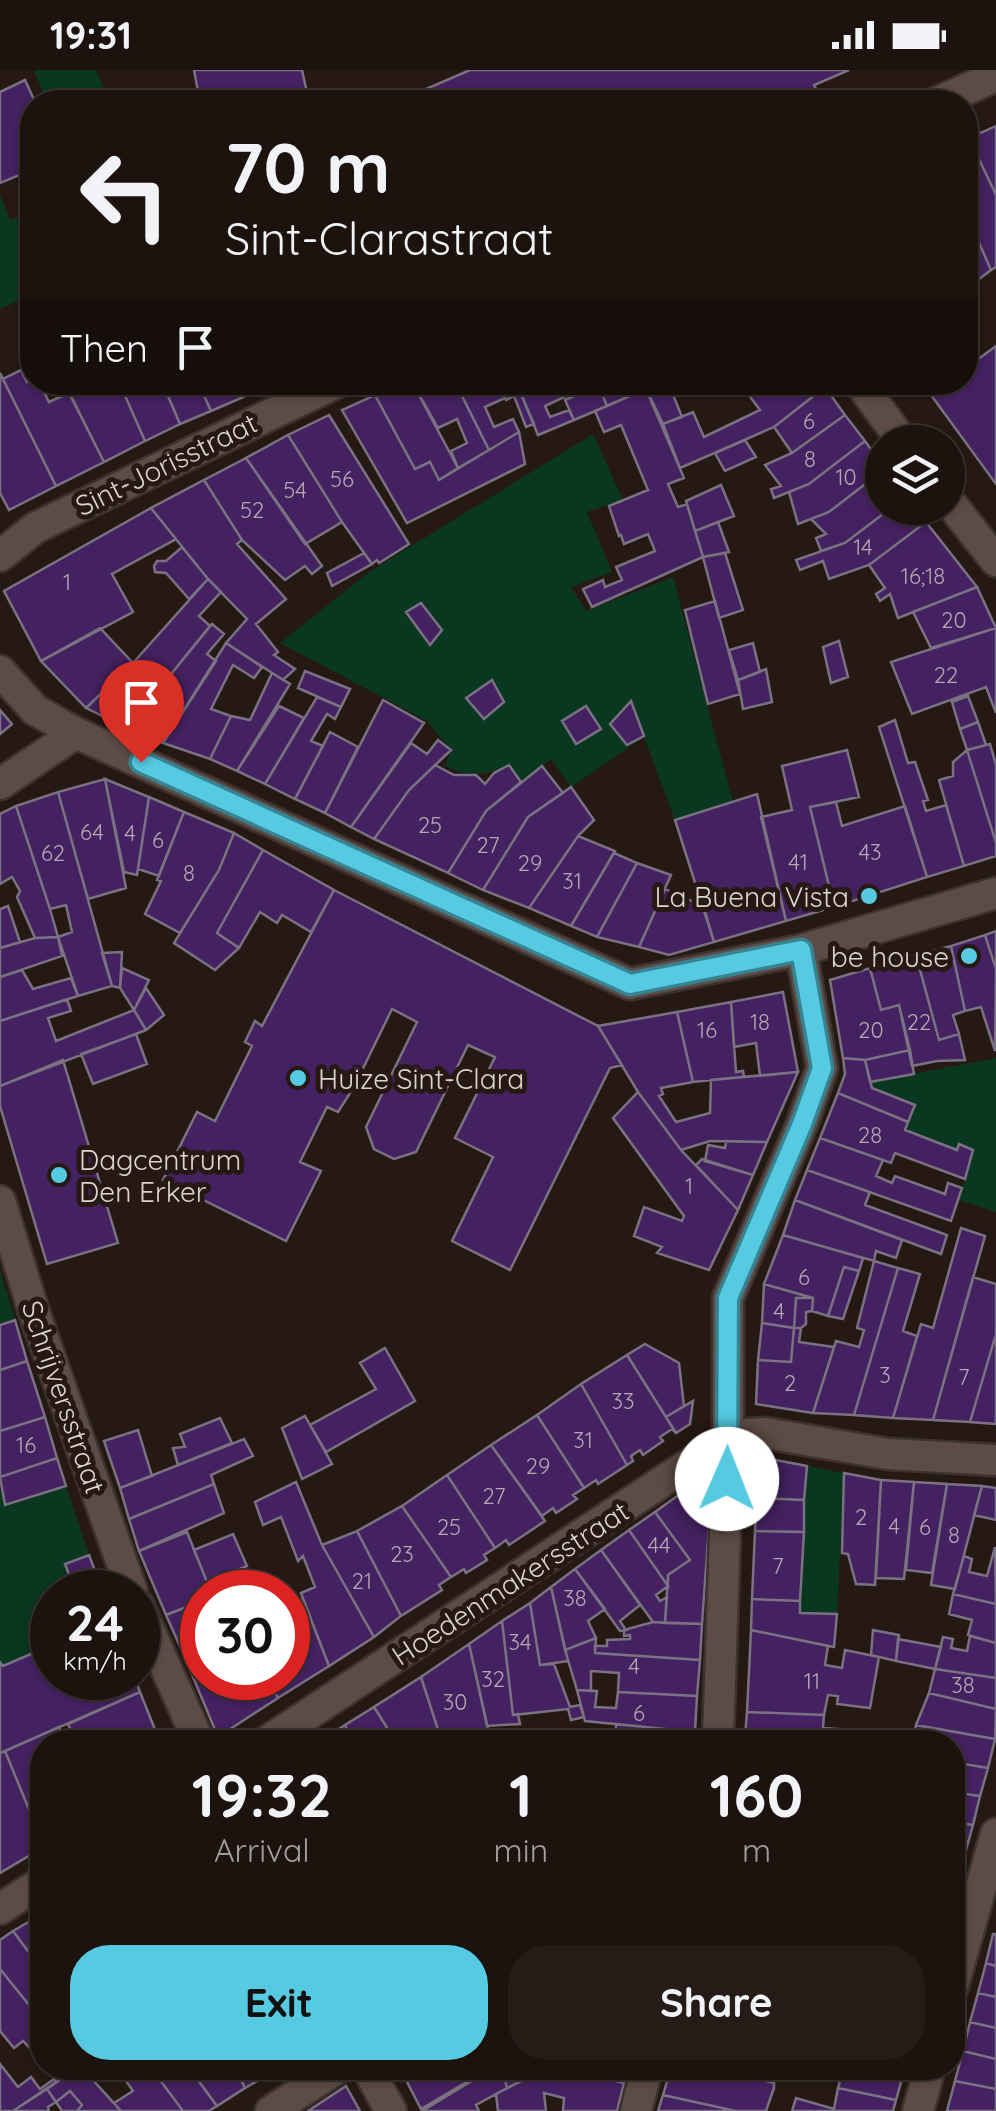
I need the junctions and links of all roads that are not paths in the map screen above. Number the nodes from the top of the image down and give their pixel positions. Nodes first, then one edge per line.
1 (996, 76) edge
2 (965, 90) edge
3 (311, 395) edge
4 (869, 395) edge
5 (891, 425) edge
6 (965, 522) edge
7 (0, 556) edge
8 (996, 562) edge
9 (0, 671) edge
10 (76, 733) junction
11 (0, 784) edge
12 (996, 893) edge
13 (801, 950) junction
14 (0, 1200) edge
15 (728, 1442) junction
16 (996, 1460) edge
17 (121, 1570) edge
18 (160, 1655) edge
19 (193, 1730) edge
20 (284, 1730) edge
21 (718, 1730) edge
22 (996, 1834) edge
23 (30, 1890) edge
24 (0, 1909) edge
25 (965, 1943) edge
26 (319, 2080) edge
27 (374, 2080) edge
28 (644, 2080) edge
29 (927, 2080) edge
30 (271, 2111) edge
31 (391, 2111) edge
32 (636, 2111) edge
33 (918, 2111) edge

1 - 2 street
3 - 7 street, Sint-Jorisstraat
4 - 5 street
6 - 8 street
9 - 10 street
10 - 11 street
10 - 13 street
12 - 13 street
13 - 15 street
14 - 17 street, Schrijversstraat
15 - 16 street, Hoedenmakersstraat
15 - 20 street, Hoedenmakersstraat
15 - 21 street
18 - 19 street
22 - 25 street
23 - 24 street
26 - 30 street
27 - 31 street
28 - 32 street
29 - 33 street

